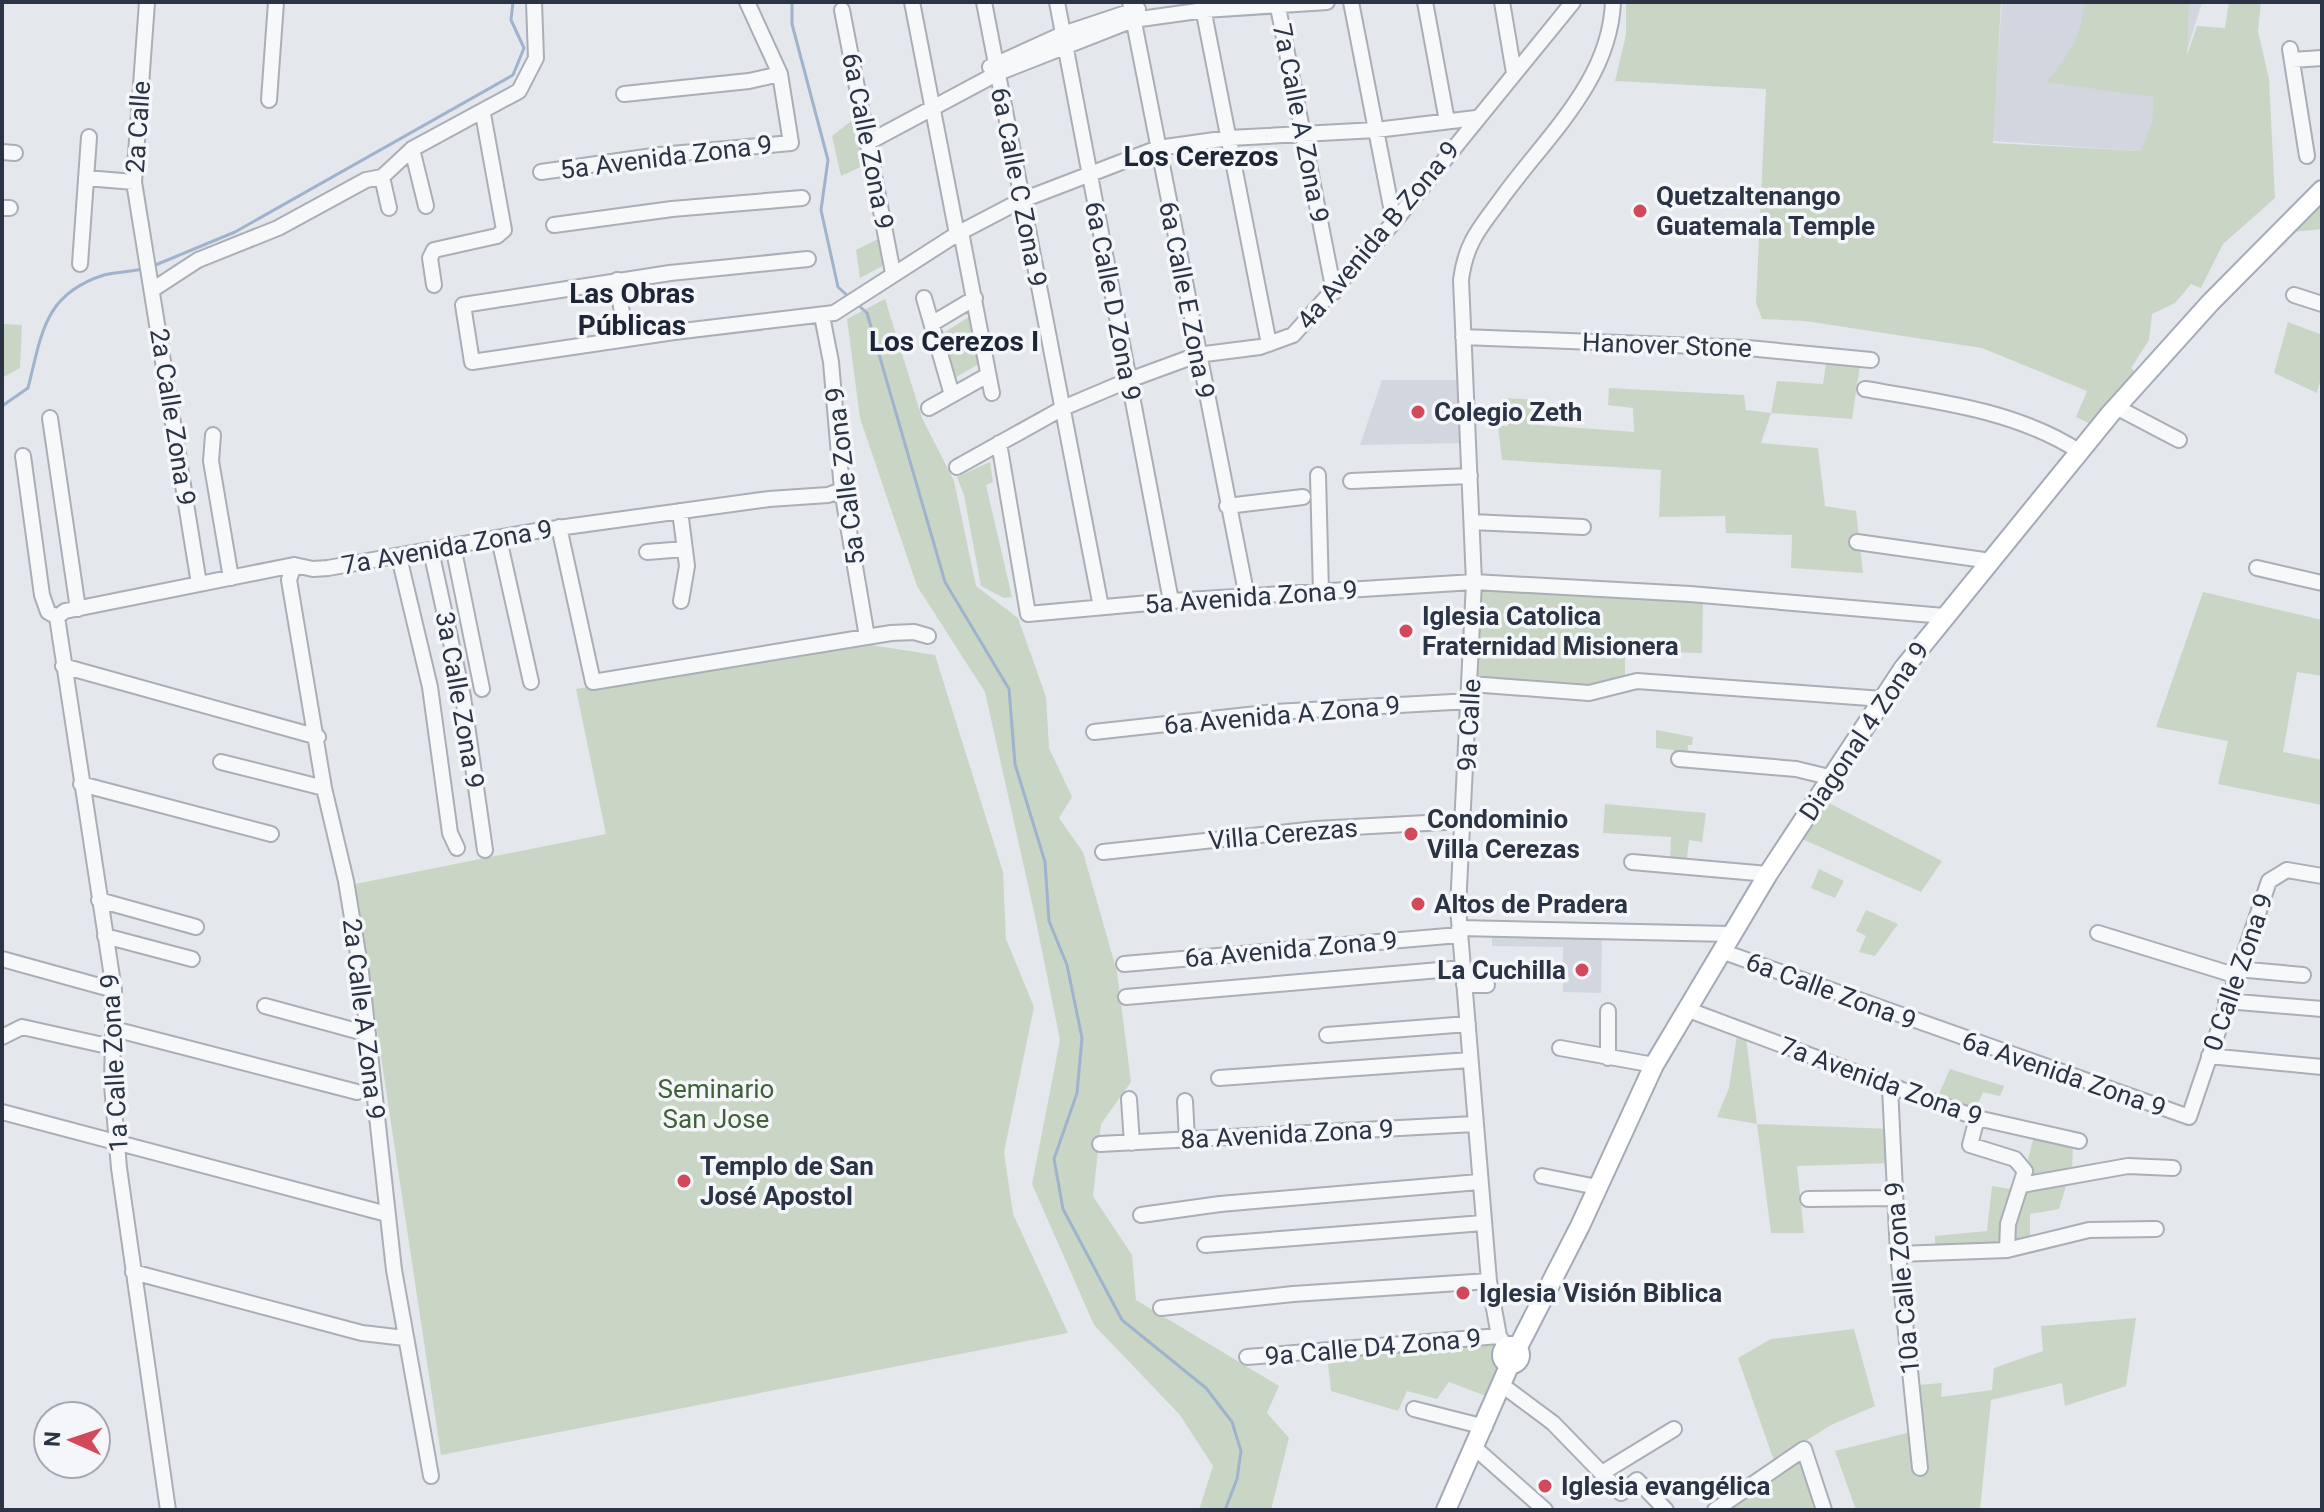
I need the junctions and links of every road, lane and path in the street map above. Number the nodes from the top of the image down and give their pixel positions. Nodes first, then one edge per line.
1 (147, 2) edge
2 (276, 2) edge
3 (534, 2) edge
4 (747, 2) edge
5 (912, 2) edge
6 (984, 2) edge
7 (1057, 2) edge
8 (1327, 2) edge
9 (1351, 2) edge
10 (1425, 2) edge
11 (1502, 2) edge
12 (1573, 2) edge
13 (1613, 2) edge
14 (1277, 3) edge
15 (1200, 5) edge
16 (842, 10) dead end
17 (1132, 11) edge
18 (1064, 40) junction
19 (2322, 58) edge
20 (997, 68) junction
21 (1514, 73) junction
22 (780, 74) junction
23 (624, 94) dead end
24 (269, 100) dead end
25 (930, 102) junction
26 (483, 114) junction
27 (1476, 118) junction
28 (1447, 121) junction
29 (1376, 130) junction
30 (1302, 134) junction
31 (89, 137) dead end
32 (868, 137) junction
33 (1229, 138) junction
34 (1158, 148) junction
35 (412, 149) junction
36 (2307, 156) dead end
37 (541, 172) dead end
38 (1088, 173) junction
39 (382, 177) junction
40 (86, 178) junction
41 (134, 182) junction
42 (2322, 190) edge
43 (802, 198) dead end
44 (1020, 201) junction
45 (426, 206) dead end
46 (389, 208) dead end
47 (1394, 222) junction
48 (554, 225) dead end
49 (959, 233) junction
50 (144, 250) joint
51 (808, 259) dead end
52 (80, 264) dead end
53 (893, 273) junction
54 (617, 280) junction
55 (434, 285) dead end
56 (151, 288) junction
57 (1334, 292) junction
58 (2294, 295) dead end
59 (924, 298) dead end
60 (975, 298) junction
61 (2322, 304) edge
62 (828, 314) junction
63 (933, 323) junction
64 (1463, 337) junction
65 (626, 339) junction
66 (1269, 344) junction
67 (1197, 355) junction
68 (1871, 360) dead end
69 (988, 375) junction
70 (1129, 380) junction
71 (1865, 389) dead end
72 (992, 393) dead end
73 (952, 395) junction
74 (2116, 407) junction
75 (929, 408) dead end
76 (1063, 408) junction
77 (50, 418) dead end
78 (213, 435) dead end
79 (2179, 440) dead end
80 (999, 443) junction
81 (2080, 452) junction
82 (23, 456) dead end
83 (957, 467) dead end
84 (1318, 475) dead end
85 (1351, 481) dead end
86 (1475, 487) junction
87 (842, 490) junction
88 (1303, 497) dead end
89 (1227, 506) junction
90 (680, 511) junction
91 (1472, 522) junction
92 (559, 527) junction
93 (1583, 527) dead end
94 (499, 539) junction
95 (1857, 542) dead end
96 (453, 546) junction
97 (685, 549) junction
98 (431, 551) junction
99 (647, 552) dead end
100 (399, 557) junction
101 (1991, 561) junction
102 (294, 565) junction
103 (2257, 568) dead end
104 (231, 578) junction
105 (1474, 582) junction
106 (2322, 583) edge
107 (199, 584) junction
108 (1321, 593) junction
109 (1247, 597) junction
110 (681, 601) dead end
111 (1171, 601) junction
112 (1101, 607) junction
113 (78, 609) junction
114 (1944, 616) junction
115 (57, 617) junction
116 (928, 636) dead end
117 (867, 637) junction
118 (63, 666) junction
119 (531, 682) dead end
120 (1471, 684) junction
121 (482, 689) dead end
122 (1883, 699) junction
123 (1470, 701) junction
124 (1094, 732) dead end
125 (318, 737) junction
126 (1679, 759) dead end
127 (221, 762) dead end
128 (1829, 777) junction
129 (81, 784) junction
130 (324, 788) junction
131 (1463, 821) junction
132 (271, 834) dead end
133 (457, 848) dead end
134 (485, 850) dead end
135 (1103, 852) dead end
136 (1632, 862) dead end
137 (1768, 874) junction
138 (2322, 876) edge
139 (99, 900) junction
140 (196, 927) dead end
141 (1459, 932) junction
142 (2098, 933) dead end
143 (1731, 934) junction
144 (105, 936) junction
145 (1721, 951) junction
146 (2, 959) edge
147 (192, 959) dead end
148 (1124, 964) dead end
149 (1463, 968) junction
150 (2235, 972) junction
151 (2303, 975) dead end
152 (1464, 985) junction
153 (1487, 985) dead end
154 (114, 990) junction
155 (1126, 997) dead end
156 (2226, 1001) junction
157 (265, 1006) dead end
158 (1686, 1009) junction
159 (2322, 1009) edge
160 (1608, 1011) dead end
161 (1468, 1024) junction
162 (114, 1029) junction
163 (1940, 1030) joint
164 (368, 1034) junction
165 (1327, 1035) dead end
166 (2, 1037) edge
167 (112, 1047) junction
168 (1560, 1048) dead end
169 (2209, 1056) junction
170 (1608, 1058) junction
171 (1470, 1060) junction
172 (1654, 1065) junction
173 (2322, 1067) edge
174 (1219, 1078) dead end
175 (1890, 1087) junction
176 (357, 1092) dead end
177 (1129, 1099) dead end
178 (1185, 1101) dead end
179 (2, 1112) edge
180 (2189, 1117) joint
181 (1977, 1118) junction
182 (1474, 1124) junction
183 (1187, 1140) junction
184 (2079, 1141) dead end
185 (117, 1142) junction
186 (1132, 1143) junction
187 (1100, 1144) dead end
188 (2173, 1168) dead end
189 (1542, 1176) dead end
190 (1479, 1182) junction
191 (2022, 1185) junction
192 (1597, 1187) junction
193 (1895, 1198) junction
194 (1808, 1199) dead end
195 (387, 1214) junction
196 (1141, 1215) dead end
197 (1483, 1223) junction
198 (2156, 1229) dead end
199 (1205, 1245) dead end
200 (2007, 1250) junction
201 (1898, 1254) junction
202 (133, 1272) junction
203 (1489, 1281) junction
204 (1161, 1308) dead end
205 (405, 1338) junction
206 (1508, 1349) junction
207 (1247, 1357) dead end
208 (1502, 1385) junction
209 (1414, 1409) dead end
210 (1485, 1427) junction
211 (1674, 1429) dead end
212 (1475, 1448) junction
213 (1920, 1468) dead end
214 (1602, 1473) junction
215 (431, 1476) dead end
216 (168, 1510) edge
217 (1446, 1510) edge
218 (1545, 1510) edge
219 (1666, 1510) edge
220 (1715, 1510) edge
221 (1824, 1510) edge

1 - 41 street, 2a Calle
2 - 24 street
3 - 26 street
4 - 22 street
5 - 25 street
6 - 20 street, 6a Calle C Zona 9
7 - 18 street, 6a Calle D Zona 9
8 - 14 street
9 - 29 street
10 - 28 street
11 - 21 street
12 - 21 street, 4a Avenida B Zona 9
13 - 64 street, 9a Calle
14 - 15 street
14 - 30 street, 7a Calle A Zona 9
15 - 17 street
15 - 33 street
16 - 32 street, 6a Calle Zona 9
17 - 18 street
17 - 34 street, 6a Calle E Zona 9
18 - 20 street
18 - 38 street, 6a Calle D Zona 9
19 - 36 street
20 - 25 street
20 - 44 street, 6a Calle C Zona 9
21 - 27 street, 4a Avenida B Zona 9
22 - 23 street
22 - 37 street, 5a Avenida Zona 9
25 - 32 street
25 - 49 street
26 - 35 street
26 - 55 street
27 - 28 street
27 - 47 street, 4a Avenida B Zona 9
28 - 29 street
29 - 30 street
29 - 47 street
30 - 33 street
30 - 57 street, 7a Calle A Zona 9
31 - 40 street
32 - 53 street, 6a Calle Zona 9
33 - 34 street
33 - 66 street
34 - 38 street
34 - 67 street, 6a Calle E Zona 9
35 - 39 street
35 - 45 street
38 - 44 street
38 - 70 street, 6a Calle D Zona 9
39 - 46 street
39 - 56 street
40 - 41 street
40 - 52 street
41 - 50 street, 2a Calle
42 - 74 main road, Diagonal 4 Zona 9
43 - 48 street
44 - 49 street
44 - 76 street, 6a Calle C Zona 9
47 - 57 street, 4a Avenida B Zona 9
49 - 53 street
49 - 60 street
50 - 56 street, 2a Calle Zona 9
51 - 54 street
53 - 62 street
54 - 65 street
54 - 65 street
56 - 107 street, 2a Calle Zona 9
57 - 66 street, 4a Avenida B Zona 9
58 - 61 street
59 - 63 street
60 - 63 street
60 - 69 street
62 - 65 street
62 - 87 street, 5a Calle Zona 9
63 - 73 street
64 - 68 street, Hanover Stone
64 - 86 street, 9a Calle
66 - 67 street, 4a Avenida B Zona 9
67 - 70 street, 4a Avenida B Zona 9
67 - 89 street, 6a Calle E Zona 9
69 - 72 street
69 - 73 street
70 - 76 street, 4a Avenida B Zona 9
70 - 111 street, 6a Calle D Zona 9
71 - 81 street
73 - 75 street
74 - 79 street
74 - 81 main road, Diagonal 4 Zona 9
76 - 80 street, 4a Avenida B Zona 9
76 - 112 street, 6a Calle C Zona 9
77 - 113 street
78 - 104 street
80 - 83 street, 4a Avenida B Zona 9
80 - 112 street, 5a Avenida Zona 9
81 - 101 main road, Diagonal 4 Zona 9
82 - 115 street, 1a Calle Zona 9
84 - 108 street
85 - 86 street
86 - 91 street, 9a Calle
87 - 90 street, 7a Avenida Zona 9
87 - 117 street, 5a Calle Zona 9
88 - 89 street
89 - 109 street, 6a Calle E Zona 9
90 - 92 street, 7a Avenida Zona 9
90 - 97 street
91 - 93 street
91 - 105 street, 9a Calle
92 - 94 street, 7a Avenida Zona 9
92 - 117 street
94 - 96 street, 7a Avenida Zona 9
94 - 119 street
95 - 101 street
96 - 98 street, 7a Avenida Zona 9
96 - 121 street
97 - 99 street
97 - 110 street
98 - 100 street, 7a Avenida Zona 9
98 - 134 street, 3a Calle Zona 9
100 - 102 street, 7a Avenida Zona 9
100 - 133 street
101 - 114 main road, Diagonal 4 Zona 9
102 - 104 street, 7a Avenida Zona 9
102 - 125 street, 2a Calle A Zona 9
103 - 106 street
104 - 107 street, 7a Avenida Zona 9
105 - 108 street, 5a Avenida Zona 9
105 - 114 street, 5a Avenida Zona 9
105 - 120 street, 9a Calle
107 - 113 street, 7a Avenida Zona 9
108 - 109 street, 5a Avenida Zona 9
109 - 111 street, 5a Avenida Zona 9
111 - 112 street, 5a Avenida Zona 9
113 - 115 street, 7a Avenida Zona 9
114 - 122 main road, Diagonal 4 Zona 9
115 - 118 street, 1a Calle Zona 9
116 - 117 street
118 - 125 street
118 - 129 street, 1a Calle Zona 9
120 - 122 street
120 - 123 street, 9a Calle
122 - 128 main road, Diagonal 4 Zona 9
123 - 124 street, 6a Avenida A Zona 9
123 - 131 street, 9a Calle
125 - 130 street, 2a Calle A Zona 9
126 - 128 street
127 - 130 street
128 - 137 main road, Diagonal 4 Zona 9
129 - 132 street
129 - 139 street, 1a Calle Zona 9
130 - 164 street, 2a Calle A Zona 9
131 - 135 street, Villa Cerezas
131 - 141 street, 9a Calle
136 - 137 street
137 - 143 main road, Diagonal 4 Zona 9
138 - 150 street, 0 Calle Zona 9
139 - 140 street
139 - 144 street, 1a Calle Zona 9
141 - 143 street, 6a Avenida Zona 9
141 - 148 street, 6a Avenida Zona 9
141 - 149 street, 9a Calle
142 - 150 street
143 - 145 main road, Diagonal 4 Zona 9
144 - 147 street
144 - 154 street, 1a Calle Zona 9
145 - 158 main road, Diagonal 4 Zona 9
145 - 163 street, 6a Calle Zona 9
146 - 154 street
149 - 152 street, 9a Calle
149 - 155 street
150 - 151 street
150 - 156 street, 0 Calle Zona 9
152 - 153 street
152 - 161 street, 9a Calle
154 - 162 street, 1a Calle Zona 9
156 - 159 street
156 - 169 street, 0 Calle Zona 9
157 - 164 street
158 - 172 main road, Diagonal 4 Zona 9
158 - 175 street, 7a Avenida Zona 9
160 - 170 street
161 - 165 street
161 - 171 street, 9a Calle
162 - 167 street, 1a Calle Zona 9
162 - 176 street
163 - 180 street, 6a Avenida Zona 9
164 - 195 street, 2a Calle A Zona 9
166 - 167 street
167 - 185 street, 1a Calle Zona 9
168 - 170 street
169 - 173 street
169 - 180 street, 0 Calle Zona 9
170 - 172 street
171 - 174 street
171 - 182 street, 9a Calle
172 - 192 main road, Diagonal 4 Zona 9
175 - 181 street, 7a Avenida Zona 9
175 - 193 street, 10a Calle Zona 9
177 - 186 street
178 - 183 street
179 - 185 street
181 - 184 street, 7a Avenida Zona 9
181 - 191 street
182 - 183 street, 8a Avenida Zona 9
182 - 190 street, 9a Calle
183 - 186 street, 8a Avenida Zona 9
185 - 195 street
185 - 202 street, 1a Calle Zona 9
186 - 187 street, 8a Avenida Zona 9
188 - 191 street
189 - 192 street
190 - 196 street
190 - 197 street, 9a Calle
191 - 200 street
192 - 206 main road, Diagonal 4 Zona 9
193 - 194 street
193 - 201 street, 10a Calle Zona 9
195 - 205 street, 2a Calle A Zona 9
197 - 199 street
197 - 203 street, 9a Calle
198 - 200 street
200 - 201 street
201 - 213 street, 10a Calle Zona 9
202 - 205 street
202 - 216 street, 1a Calle Zona 9
203 - 204 street
203 - 206 street, 9a Calle
205 - 215 street, 2a Calle A Zona 9
206 - 207 street, 9a Calle D4 Zona 9
206 - 208 main road, Diagonal 4 Zona 9
208 - 210 main road, Diagonal 4 Zona 9
208 - 214 street
209 - 210 street
210 - 212 main road, Diagonal 4 Zona 9
211 - 214 street
212 - 217 main road, Diagonal 4 Zona 9
212 - 218 street
214 - 219 street
220 - 221 street

